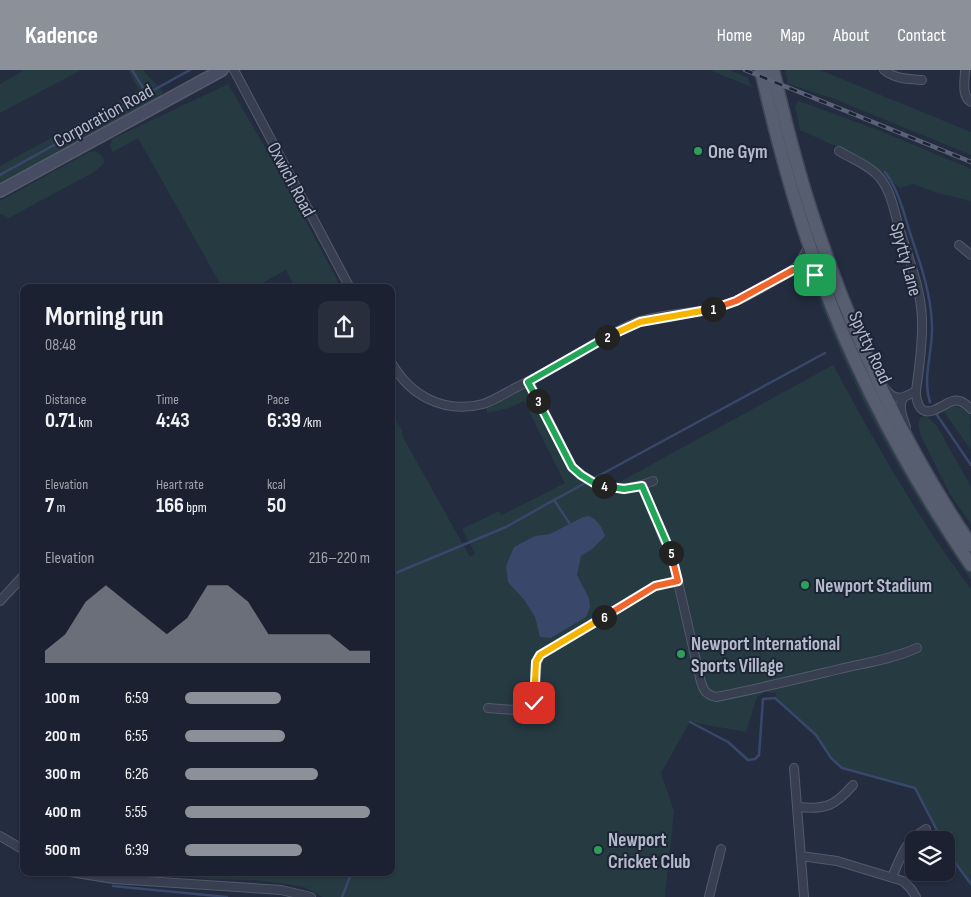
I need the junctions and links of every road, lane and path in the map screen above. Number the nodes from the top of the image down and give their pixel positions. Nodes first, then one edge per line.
1 (222, 70) edge
2 (234, 70) edge
3 (761, 70) edge
4 (773, 70) edge
5 (884, 70) edge
6 (965, 70) edge
7 (922, 80) dead end
8 (971, 102) edge
9 (839, 151) dead end
10 (0, 191) edge
11 (959, 245) dead end
12 (809, 246) junction
13 (971, 255) edge
14 (793, 270) junction
15 (822, 281) junction
16 (348, 284) edge
17 (861, 344) junction
18 (395, 368) edge
19 (528, 382) junction
20 (916, 391) junction
21 (903, 398) junction
22 (971, 409) edge
23 (915, 454) junction
24 (653, 481) dead end
25 (642, 486) junction
26 (971, 545) edge
27 (971, 564) edge
28 (20, 579) edge
29 (678, 581) junction
30 (0, 601) edge
31 (917, 648) dead end
32 (488, 708) dead end
33 (794, 768) dead end
34 (853, 785) dead end
35 (798, 807) junction
36 (926, 829) dead end
37 (0, 836) edge
38 (20, 848) edge
39 (721, 849) dead end
40 (801, 856) junction
41 (95, 876) edge
42 (892, 877) junction
43 (311, 897) edge
44 (709, 897) edge
45 (804, 897) edge
46 (916, 897) edge

1 - 10 street, Corporation Road
2 - 16 street, Oxwich Road
3 - 12 main road, Spytty Road
4 - 17 main road, Spytty Road
5 - 7 street
6 - 8 street
9 - 20 street, Spytty Lane
11 - 13 street
12 - 14 street
12 - 15 main road, Spytty Road
14 - 15 street
14 - 19 street
15 - 27 main road, Spytty Road
17 - 21 street
17 - 23 main road, Spytty Road
18 - 19 street
19 - 25 street
20 - 21 street
20 - 22 street
21 - 23 street
23 - 26 main road, Spytty Road
24 - 25 street
25 - 29 street
28 - 30 street
29 - 31 street
29 - 32 street
33 - 35 street
34 - 35 street
35 - 40 street
36 - 42 street
37 - 38 street
39 - 44 street
40 - 42 street
40 - 45 street
41 - 43 street
42 - 46 street

